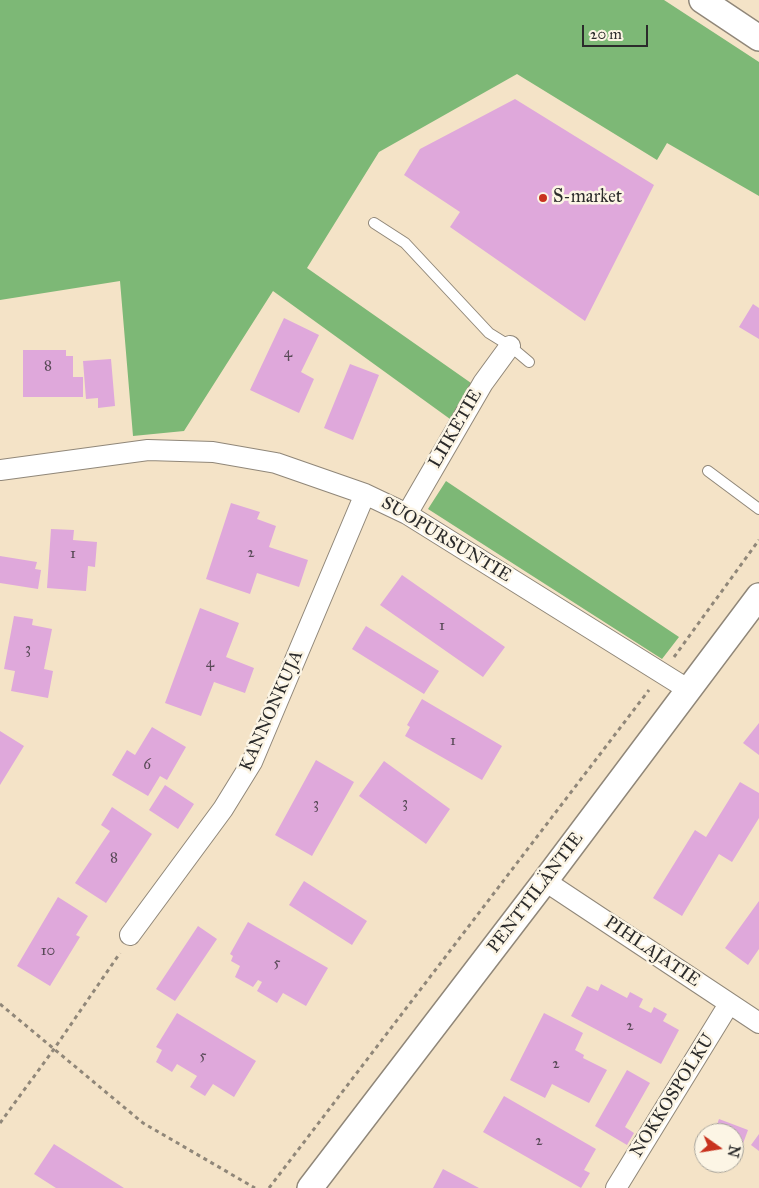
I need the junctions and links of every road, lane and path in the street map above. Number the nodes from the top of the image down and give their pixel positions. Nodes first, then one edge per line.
1 (702, 0) edge
2 (759, 38) edge
3 (374, 223) dead end
4 (510, 346) junction
5 (529, 362) dead end
6 (0, 470) edge
7 (708, 471) dead end
8 (365, 494) junction
9 (759, 509) edge
10 (407, 514) junction
11 (759, 540) edge
12 (759, 596) edge
13 (662, 673) junction
14 (689, 690) junction
15 (546, 881) junction
16 (130, 935) joint
17 (0, 1004) edge
18 (729, 1004) junction
19 (759, 1023) edge
20 (54, 1049) junction
21 (0, 1123) edge
22 (255, 1188) edge
23 (269, 1188) edge
24 (310, 1188) edge
25 (616, 1188) edge

1 - 2 street
3 - 4 lane
4 - 5 lane
4 - 10 street, LIIKETIE
6 - 8 street, SUOPURSUNTIE
7 - 9 lane
8 - 10 street, SUOPURSUNTIE
8 - 16 street, KANNONKUJA
10 - 13 street, SUOPURSUNTIE
11 - 13 path
12 - 14 street, PENTTILÄNTIE
13 - 14 street, SUOPURSUNTIE
13 - 23 path
14 - 15 street, PENTTILÄNTIE
15 - 18 street, PIHLAJATIE
15 - 24 street, PENTTILÄNTIE
16 - 20 path
17 - 20 path
18 - 19 street, PIHLAJATIE
18 - 25 street, NOKKOSPOLKU
20 - 21 path
20 - 22 path

